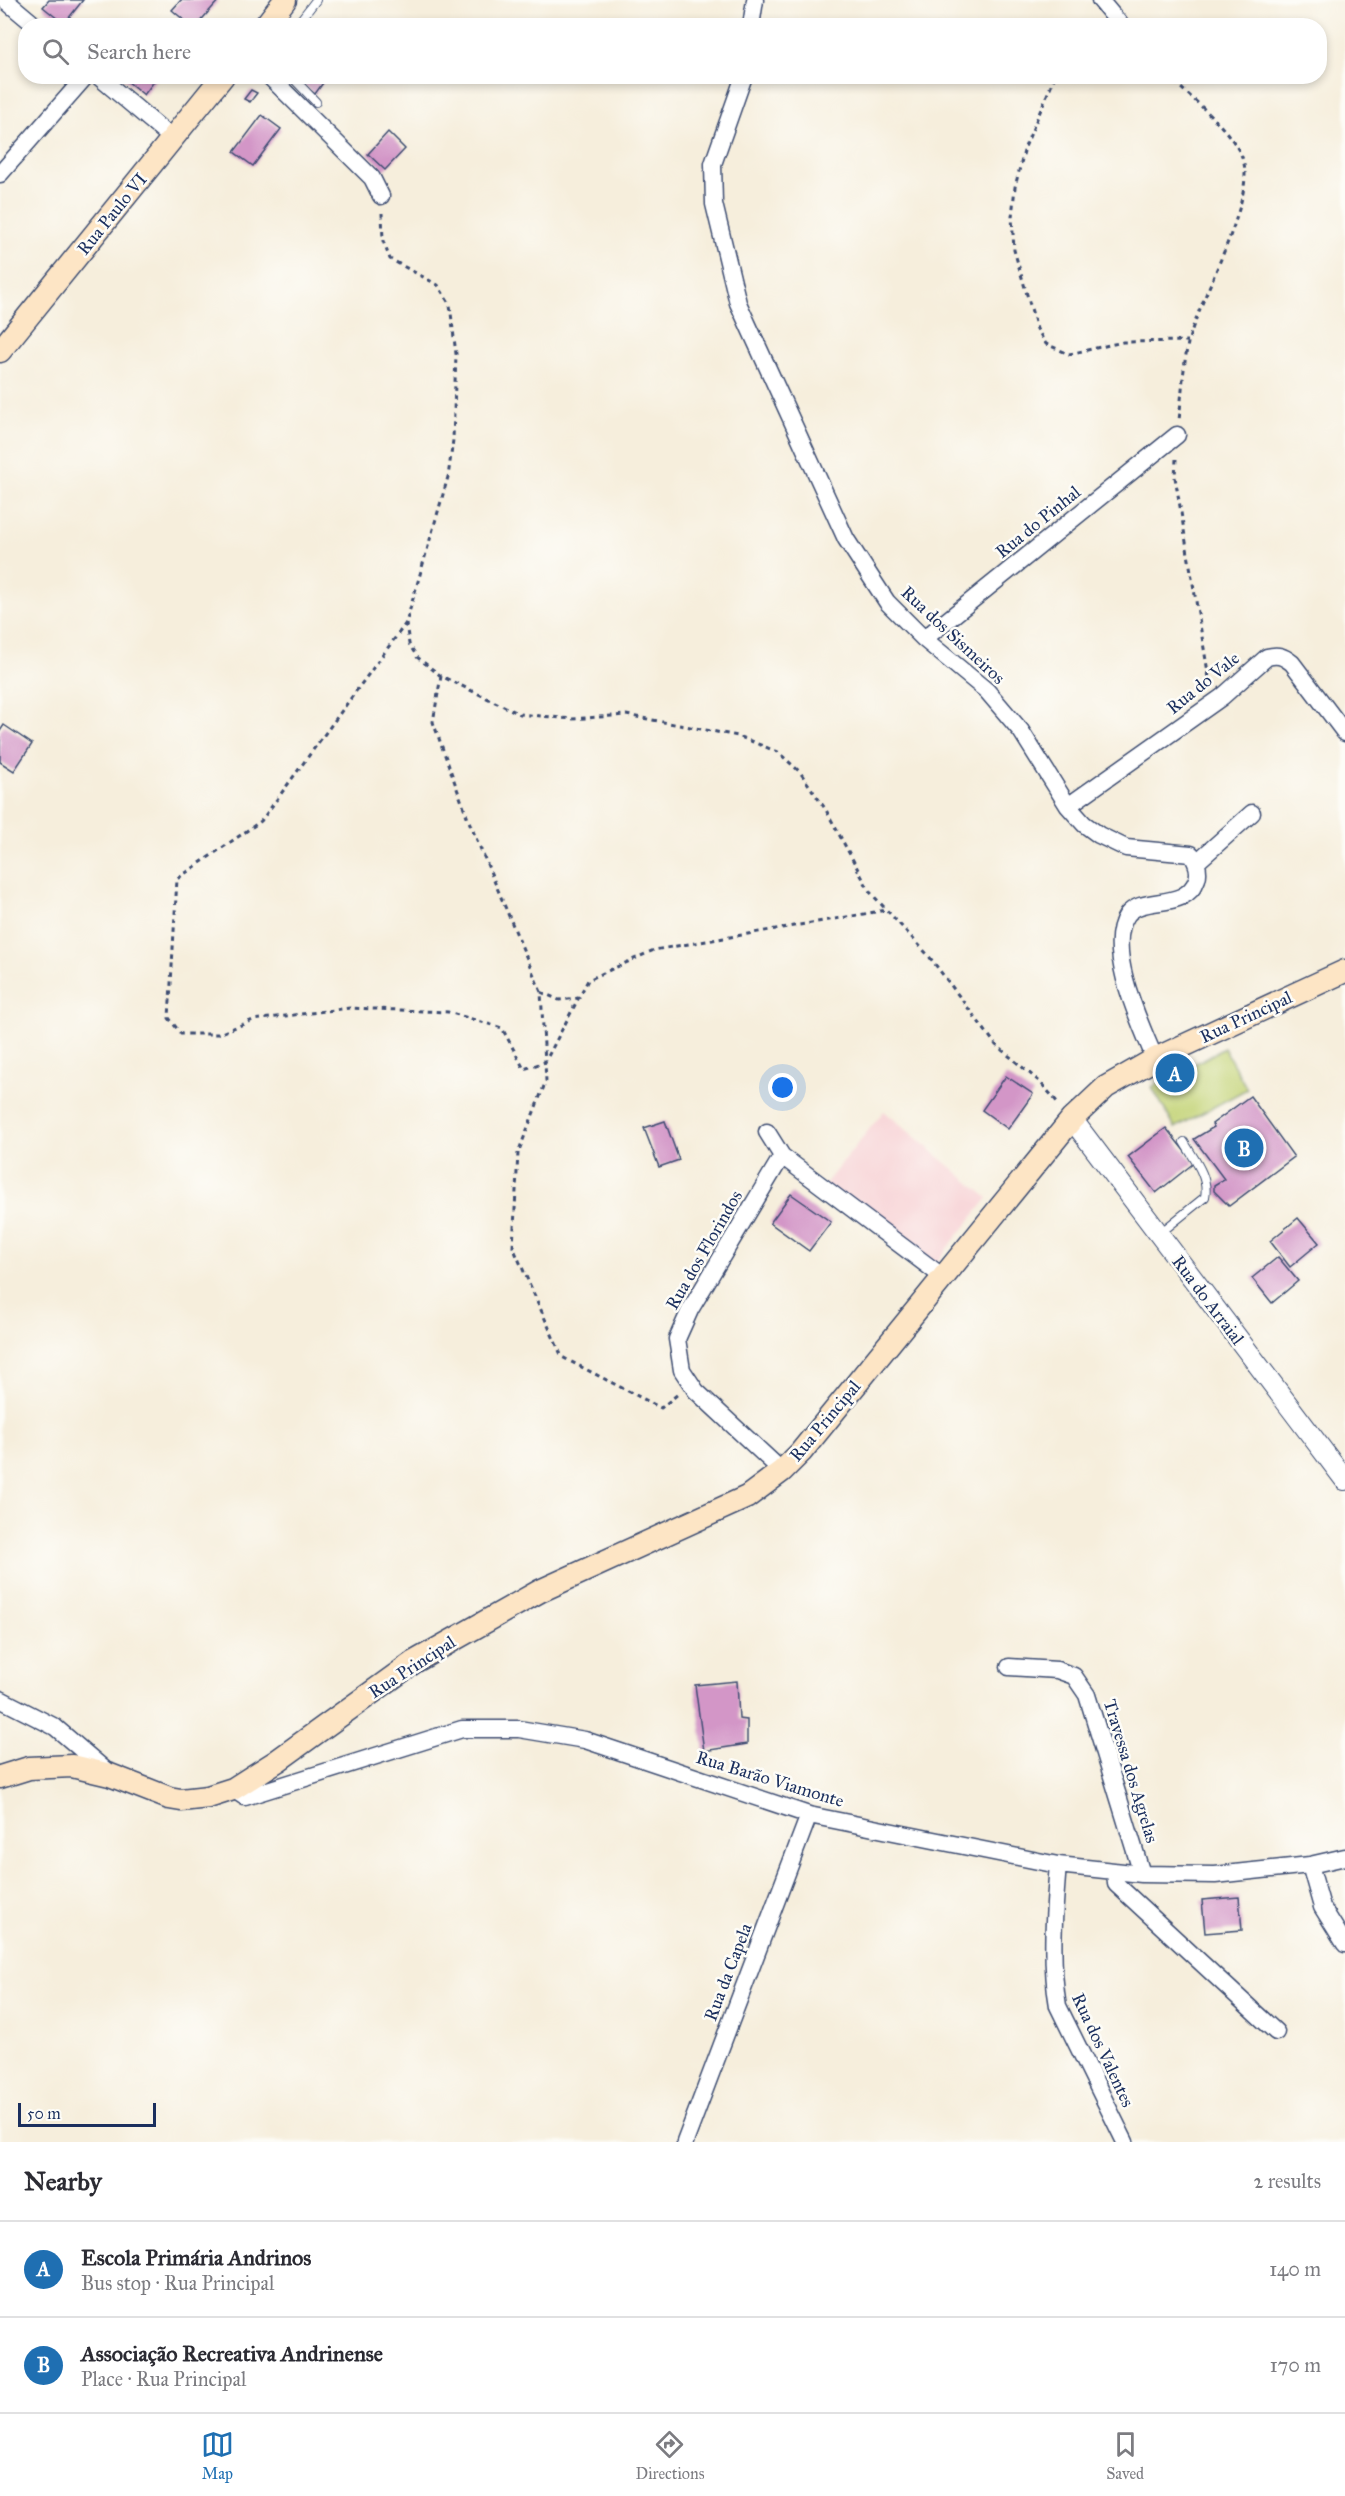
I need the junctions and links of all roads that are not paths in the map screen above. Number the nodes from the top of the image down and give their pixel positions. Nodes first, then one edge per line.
1 (285, 0) edge
2 (316, 0) edge
3 (754, 0) edge
4 (1100, 0) edge
5 (16, 3) edge
6 (29, 18) edge
7 (275, 18) edge
8 (302, 18) edge
9 (752, 18) edge
10 (1115, 18) edge
11 (79, 84) edge
12 (107, 84) edge
13 (217, 84) edge
14 (277, 84) edge
15 (299, 84) edge
16 (741, 84) edge
17 (316, 102) dead end
18 (172, 139) junction
19 (0, 174) edge
20 (381, 196) road end
21 (0, 351) edge
22 (1177, 435) road end
23 (924, 639) junction
24 (1345, 733) edge
25 (1068, 806) junction
26 (1252, 813) dead end
27 (1197, 862) junction
28 (1345, 971) edge
29 (1155, 1059) junction
30 (1072, 1119) junction
31 (767, 1132) dead end
32 (1184, 1142) dead end
33 (782, 1156) junction
34 (1159, 1234) junction
35 (943, 1276) junction
36 (782, 1472) junction
37 (1345, 1480) edge
38 (1009, 1667) dead end
39 (0, 1699) edge
40 (110, 1775) junction
41 (0, 1777) edge
42 (233, 1789) junction
43 (808, 1815) junction
44 (1345, 1857) edge
45 (1058, 1865) junction
46 (1310, 1865) junction
47 (1115, 1871) junction
48 (1142, 1874) junction
49 (1345, 1944) edge
50 (1276, 2032) dead end
51 (685, 2142) edge
52 (1125, 2142) edge

1 - 7 main road
2 - 8 lane
3 - 9 street
4 - 10 street
5 - 6 street
11 - 19 street
12 - 18 street
13 - 18 main road, Rua Paulo VI
14 - 20 street
15 - 17 lane
16 - 23 street, Rua dos Sismeiros
18 - 21 main road, Rua Paulo VI
22 - 23 street, Rua do Pinhal
23 - 25 street, Rua dos Sismeiros
24 - 25 street, Rua do Vale
25 - 27 street, Rua dos Sismeiros
26 - 27 street
27 - 29 street
28 - 29 main road, Rua Principal
29 - 30 main road, Rua Principal
30 - 34 street, Rua do Arraial
30 - 35 main road, Rua Principal
31 - 33 street
32 - 34 lane
33 - 35 street
33 - 36 street, Rua dos Florindos
34 - 37 street, Rua do Arraial
35 - 36 main road, Rua Principal
36 - 42 main road, Rua Principal
38 - 48 street, Travessa dos Agrelas
39 - 40 street
40 - 41 main road, Rua Principal
40 - 42 main road, Rua Principal
42 - 43 street, Rua Barão Viamonte
43 - 45 street, Rua Barão Viamonte
43 - 51 street, Rua da Capela
44 - 46 street, Rua Barão Viamonte
45 - 47 street, Rua Barão Viamonte
45 - 52 street, Rua dos Valentes
46 - 48 street, Rua Barão Viamonte
46 - 49 street
47 - 48 street, Rua Barão Viamonte
47 - 50 street

